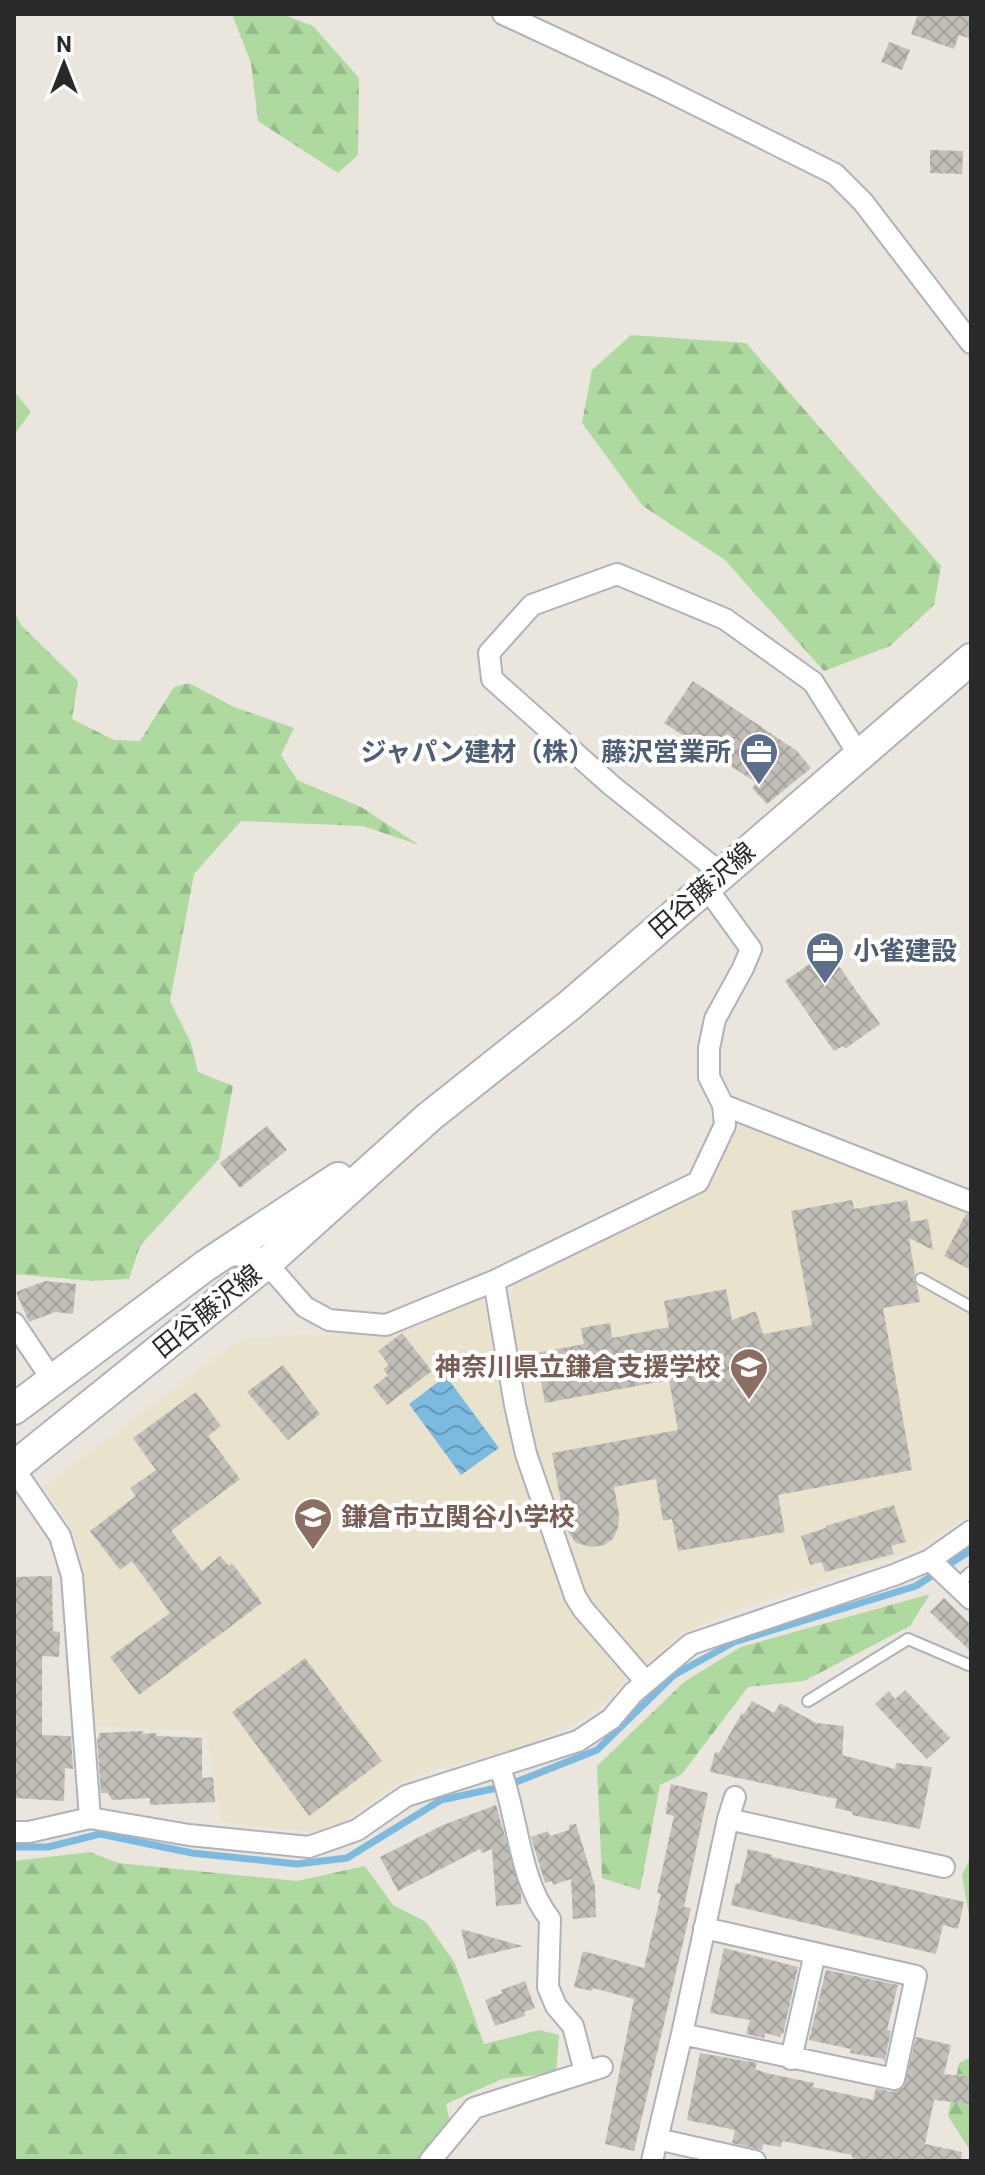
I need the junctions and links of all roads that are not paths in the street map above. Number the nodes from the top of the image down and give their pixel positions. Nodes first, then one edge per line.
1 (503, 14) edge
2 (971, 343) edge
3 (971, 659) edge
4 (859, 755) junction
5 (714, 880) junction
6 (723, 1105) junction
7 (429, 1117) junction
8 (971, 1202) edge
9 (222, 1256) junction
10 (267, 1263) junction
11 (921, 1279) dead end
12 (494, 1281) junction
13 (971, 1307) edge
14 (17, 1333) edge
15 (53, 1381) junction
16 (14, 1409) edge
17 (14, 1468) edge
18 (971, 1531) edge
19 (930, 1560) junction
20 (966, 1585) edge
21 (971, 1666) edge
22 (646, 1682) junction
23 (808, 1701) dead end
24 (500, 1769) junction
25 (735, 1797) dead end
26 (90, 1818) junction
27 (728, 1819) junction
28 (14, 1832) edge
29 (944, 1867) dead end
30 (704, 1928) junction
31 (815, 1953) junction
32 (682, 2034) junction
33 (791, 2059) junction
34 (657, 2139) junction
35 (430, 2161) edge
36 (652, 2161) edge
37 (755, 2161) edge

1 - 2 street
3 - 4 main road, 田谷藤沢線
4 - 5 main road, 田谷藤沢線
4 - 5 street
5 - 6 street
5 - 7 main road, 田谷藤沢線
6 - 8 street
6 - 12 street
7 - 9 main road, 田谷藤沢線
7 - 10 main road, 田谷藤沢線
9 - 10 street
9 - 15 main road, 田谷藤沢線
10 - 12 street
10 - 17 main road, 田谷藤沢線
11 - 13 lane
12 - 22 street
14 - 15 street
15 - 16 main road, 田谷藤沢線
17 - 26 street
18 - 19 street
19 - 20 street
19 - 22 street
21 - 23 lane
22 - 24 street
24 - 26 street
24 - 35 street
25 - 27 street
26 - 28 street
27 - 29 street
27 - 30 street
30 - 31 street
30 - 32 street
31 - 33 street
31 - 33 street
32 - 33 street
32 - 34 street
34 - 36 street
34 - 37 street

